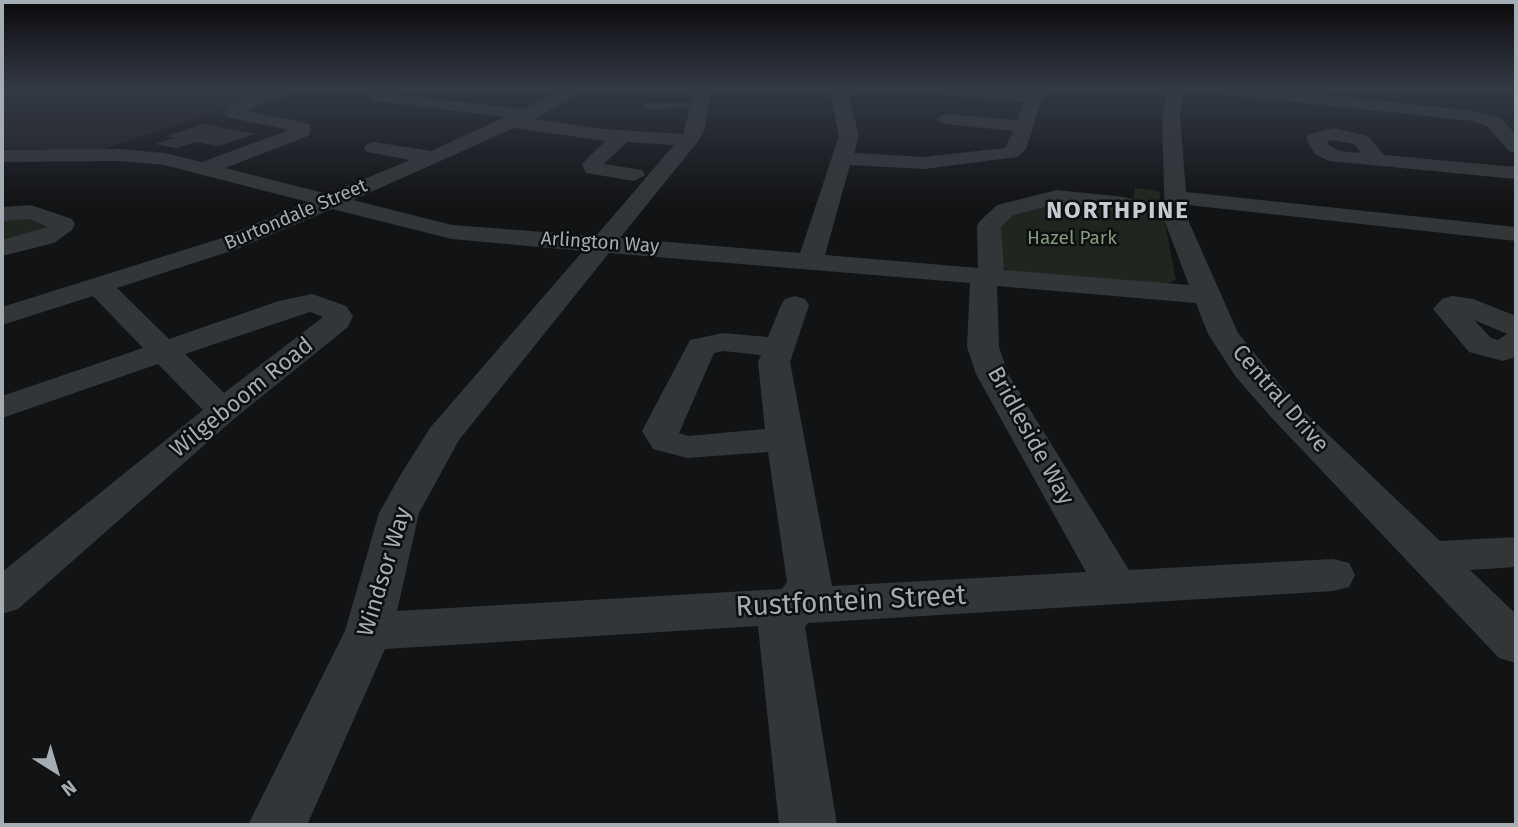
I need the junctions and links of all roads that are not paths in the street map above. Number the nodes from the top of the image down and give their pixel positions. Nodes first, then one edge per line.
1 (300, 128) edge
2 (500, 128) edge
3 (574, 128) edge
4 (696, 128) edge
5 (847, 128) edge
6 (1024, 128) edge
7 (1171, 128) edge
8 (1499, 128) edge
9 (621, 136) junction
10 (689, 141) junction
11 (1516, 147) edge
12 (374, 148) dead end
13 (2, 156) edge
14 (433, 158) junction
15 (844, 159) junction
16 (1378, 161) dead end
17 (203, 169) junction
18 (1516, 173) edge
19 (634, 175) dead end
20 (1174, 197) junction
21 (331, 201) junction
22 (1124, 204) dead end
23 (2, 214) edge
24 (1516, 234) edge
25 (605, 243) junction
26 (2, 248) edge
27 (810, 261) junction
28 (987, 276) junction
29 (99, 286) junction
30 (1207, 295) junction
31 (795, 305) dead end
32 (2, 316) edge
33 (1516, 327) edge
34 (1516, 341) edge
35 (780, 347) junction
36 (166, 351) junction
37 (2, 408) edge
38 (223, 411) junction
39 (784, 439) junction
40 (1516, 552) edge
41 (1430, 557) junction
42 (1333, 575) dead end
43 (1116, 586) junction
44 (2, 597) edge
45 (795, 605) junction
46 (369, 631) junction
47 (1516, 644) edge
48 (277, 825) edge
49 (808, 825) edge

1 - 17 street
2 - 14 street, Burtondale Street
3 - 9 street
4 - 10 street
5 - 15 street
6 - 15 street
7 - 20 street, Central Drive
8 - 11 street
9 - 10 street
9 - 19 street
10 - 25 street, Windsor Way
12 - 14 street
13 - 17 street, Arlington Way
14 - 21 street, Burtondale Street
15 - 27 street
16 - 18 street
17 - 21 street, Arlington Way
20 - 24 street
20 - 30 street, Central Drive
21 - 25 street, Arlington Way
21 - 29 street, Burtondale Street
22 - 28 street, Bridleside Way
23 - 26 street
25 - 27 street, Arlington Way
25 - 46 street, Windsor Way
27 - 28 street, Arlington Way
28 - 30 street, Arlington Way
28 - 43 street, Bridleside Way
29 - 32 street, Burtondale Street
29 - 36 street
30 - 41 street, Central Drive
31 - 35 street
33 - 34 street
35 - 39 street
35 - 39 street
36 - 37 street
36 - 38 street
36 - 38 street, Wilgeboom Road
38 - 44 street, Wilgeboom Road
39 - 45 street
40 - 41 street
41 - 47 street, Central Drive
42 - 43 street, Rustfontein Street
43 - 45 street, Rustfontein Street
45 - 46 street, Rustfontein Street
45 - 49 street
46 - 48 street, Windsor Way

